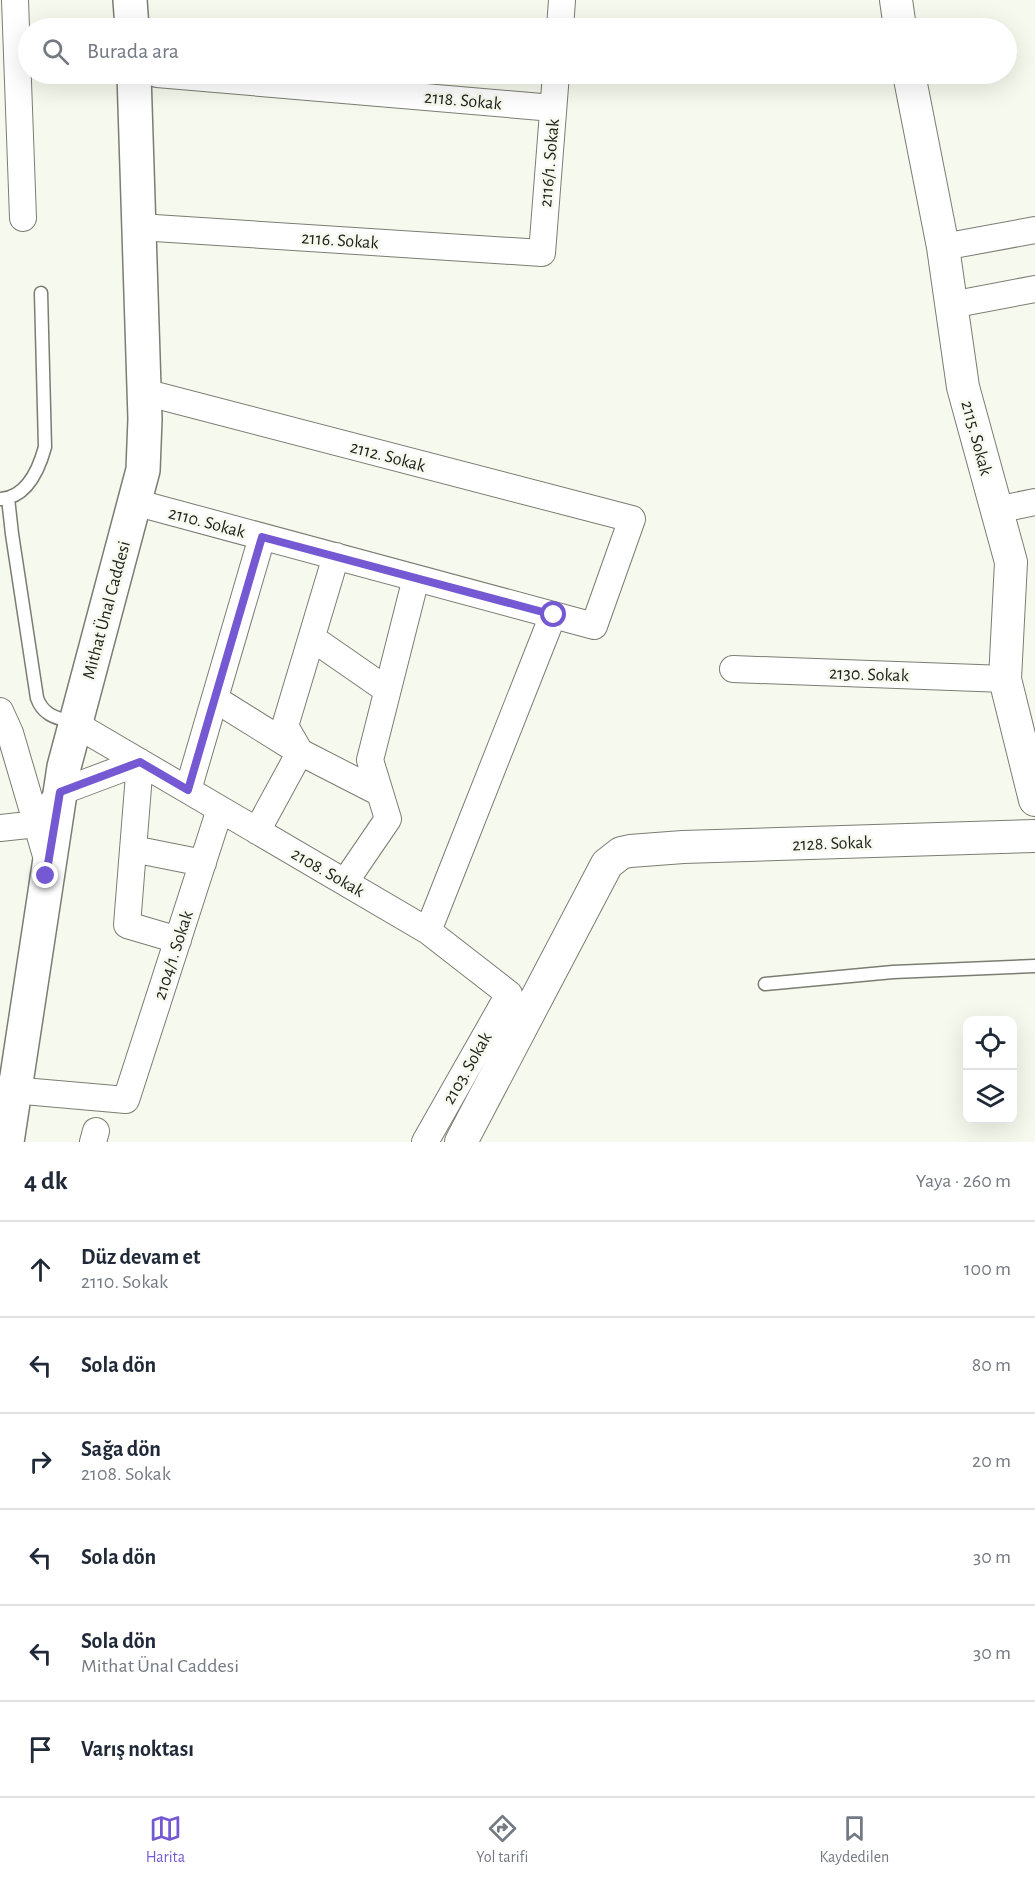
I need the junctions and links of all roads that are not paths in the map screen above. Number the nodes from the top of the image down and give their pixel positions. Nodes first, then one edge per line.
1 (15, 0) edge
2 (130, 0) edge
3 (562, 0) edge
4 (896, 0) edge
5 (131, 18) edge
6 (561, 18) edge
7 (899, 18) edge
8 (18, 82) edge
9 (18, 84) edge
10 (134, 84) edge
11 (274, 84) edge
12 (555, 84) edge
13 (911, 84) edge
14 (553, 108) junction
15 (23, 218) dead end
16 (139, 227) junction
17 (1035, 230) edge
18 (943, 248) junction
19 (542, 253) joint
20 (1035, 289) edge
21 (41, 293) dead end
22 (951, 304) junction
23 (144, 393) junction
24 (4, 499) edge
25 (134, 502) junction
26 (1035, 502) edge
27 (996, 510) junction
28 (6, 531) edge
29 (262, 537) junction
30 (336, 556) junction
31 (416, 578) junction
32 (554, 615) junction
33 (594, 626) joint
34 (312, 638) junction
35 (733, 669) dead end
36 (1005, 680) junction
37 (387, 690) junction
38 (214, 699) junction
39 (75, 724) junction
40 (4, 727) edge
41 (300, 752) junction
42 (140, 762) junction
43 (188, 790) junction
44 (60, 792) junction
45 (380, 793) junction
46 (1035, 800) edge
47 (220, 809) junction
48 (37, 824) junction
49 (0, 828) edge
50 (257, 831) junction
51 (1035, 836) edge
52 (133, 849) junction
53 (48, 863) junction
54 (203, 863) junction
55 (345, 882) junction
56 (428, 931) junction
57 (178, 940) junction
58 (1035, 966) edge
59 (765, 984) dead end
60 (509, 994) joint
61 (7, 1090) edge
62 (7, 1142) edge
63 (425, 1142) edge
64 (461, 1142) edge

1 - 8 street
2 - 5 main road
3 - 6 street
4 - 7 street
9 - 15 street
10 - 16 main road, Mithat Ünal Caddesi
11 - 14 street, 2118. Sokak
12 - 14 street, 2116/1. Sokak
13 - 18 street, 2115. Sokak
14 - 19 street, 2116/1. Sokak
16 - 19 street, 2116. Sokak
16 - 23 main road, Mithat Ünal Caddesi
17 - 18 street
18 - 22 street, 2115. Sokak
20 - 22 street
21 - 24 lane
22 - 27 street, 2115. Sokak
23 - 25 main road, Mithat Ünal Caddesi
23 - 33 street, 2112. Sokak
24 - 28 lane
25 - 29 street, 2110. Sokak
25 - 39 main road, Mithat Ünal Caddesi
26 - 27 street
27 - 36 street, 2115. Sokak
28 - 39 lane
29 - 30 street, 2110. Sokak
29 - 38 street
30 - 31 street, 2110. Sokak
30 - 34 street
31 - 32 street, 2110. Sokak
31 - 37 street
32 - 33 street, 2110. Sokak
32 - 56 street
34 - 37 street
34 - 41 street
35 - 36 street, 2130. Sokak
36 - 46 street, 2115. Sokak
37 - 45 street
38 - 41 street
38 - 43 street
39 - 42 street, 2108. Sokak
39 - 44 main road, Mithat Ünal Caddesi
40 - 48 street
41 - 45 street
41 - 50 street
42 - 43 street, 2108. Sokak
42 - 44 street
42 - 52 street
43 - 47 street, 2108. Sokak
44 - 48 street
44 - 53 main road, Mithat Ünal Caddesi
45 - 55 street
47 - 50 street, 2108. Sokak
47 - 54 street, 2104/1. Sokak
48 - 49 street
48 - 53 street
50 - 55 street, 2108. Sokak
51 - 64 street, 2128. Sokak
52 - 54 street
52 - 57 street
53 - 61 main road, Mithat Ünal Caddesi
54 - 57 street, 2104/1. Sokak
55 - 56 street, 2108. Sokak
56 - 60 street, 2108. Sokak
57 - 61 street, 2104/1. Sokak
58 - 59 lane
60 - 63 street, 2103. Sokak
61 - 62 main road, Mithat Ünal Caddesi

